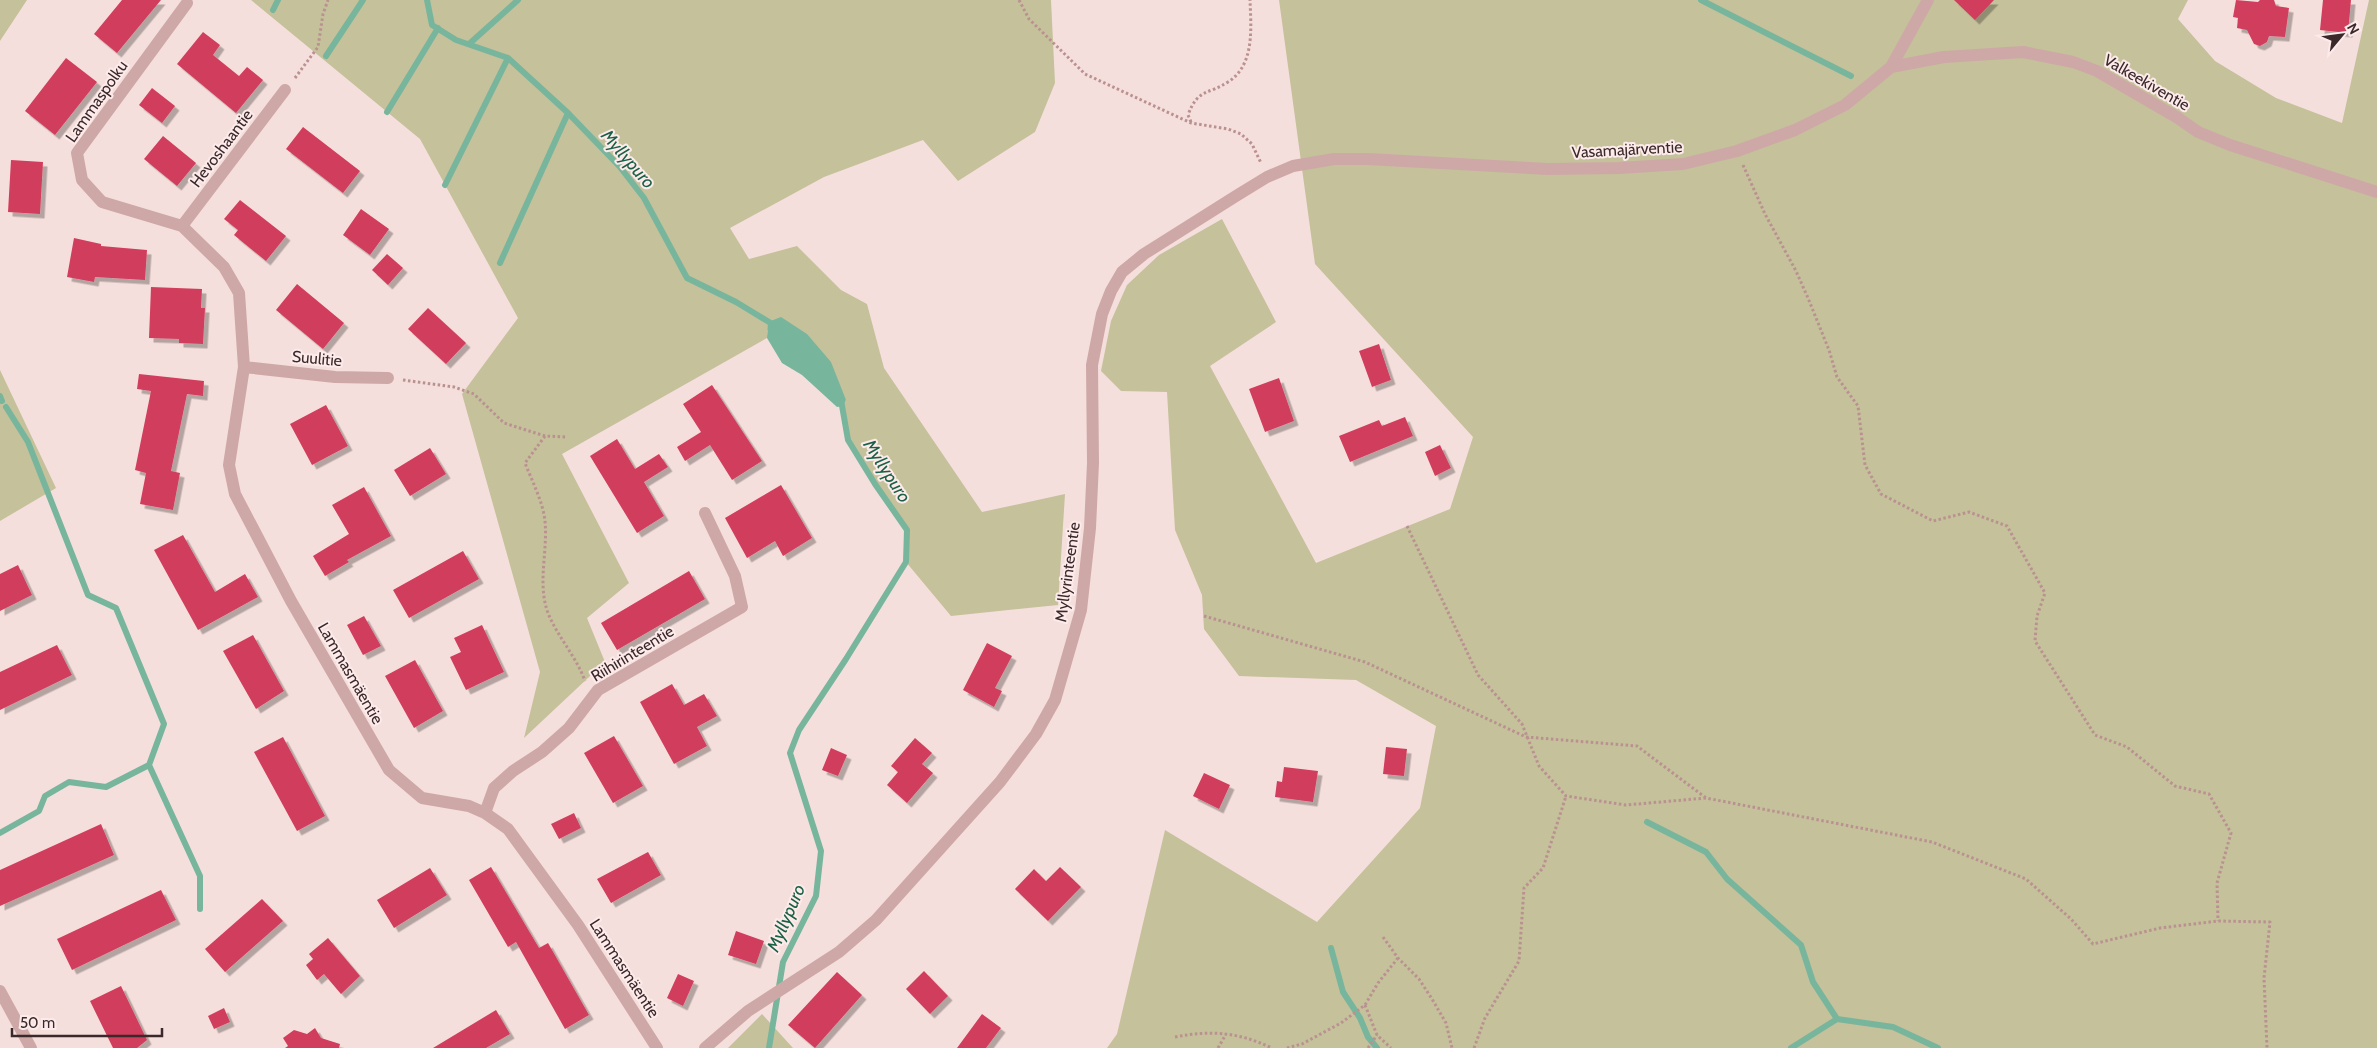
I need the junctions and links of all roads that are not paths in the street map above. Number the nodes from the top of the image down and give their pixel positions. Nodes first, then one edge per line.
1 (1928, 0) edge
2 (187, 3) dead end
3 (1891, 67) junction
4 (285, 90) road end
5 (1267, 177) joint
6 (2377, 192) edge
7 (182, 226) junction
8 (244, 367) junction
9 (388, 378) road end
10 (704, 513) dead end
11 (484, 813) junction
12 (0, 991) edge
13 (31, 1048) edge
14 (657, 1048) edge
15 (705, 1048) edge

1 - 3 street, Vasamajärventie
2 - 7 street, Lammaspolku
3 - 5 street, Vasamajärventie
3 - 6 street, Valkeekiventie
4 - 7 street, Hevoshaantie
5 - 15 street, Myllyrinteentie
7 - 8 street, Lammasmäentie
8 - 9 street, Suulitie
8 - 11 street, Lammasmäentie
10 - 11 street, Riihirinteentie
11 - 14 street, Lammasmäentie
12 - 13 street

